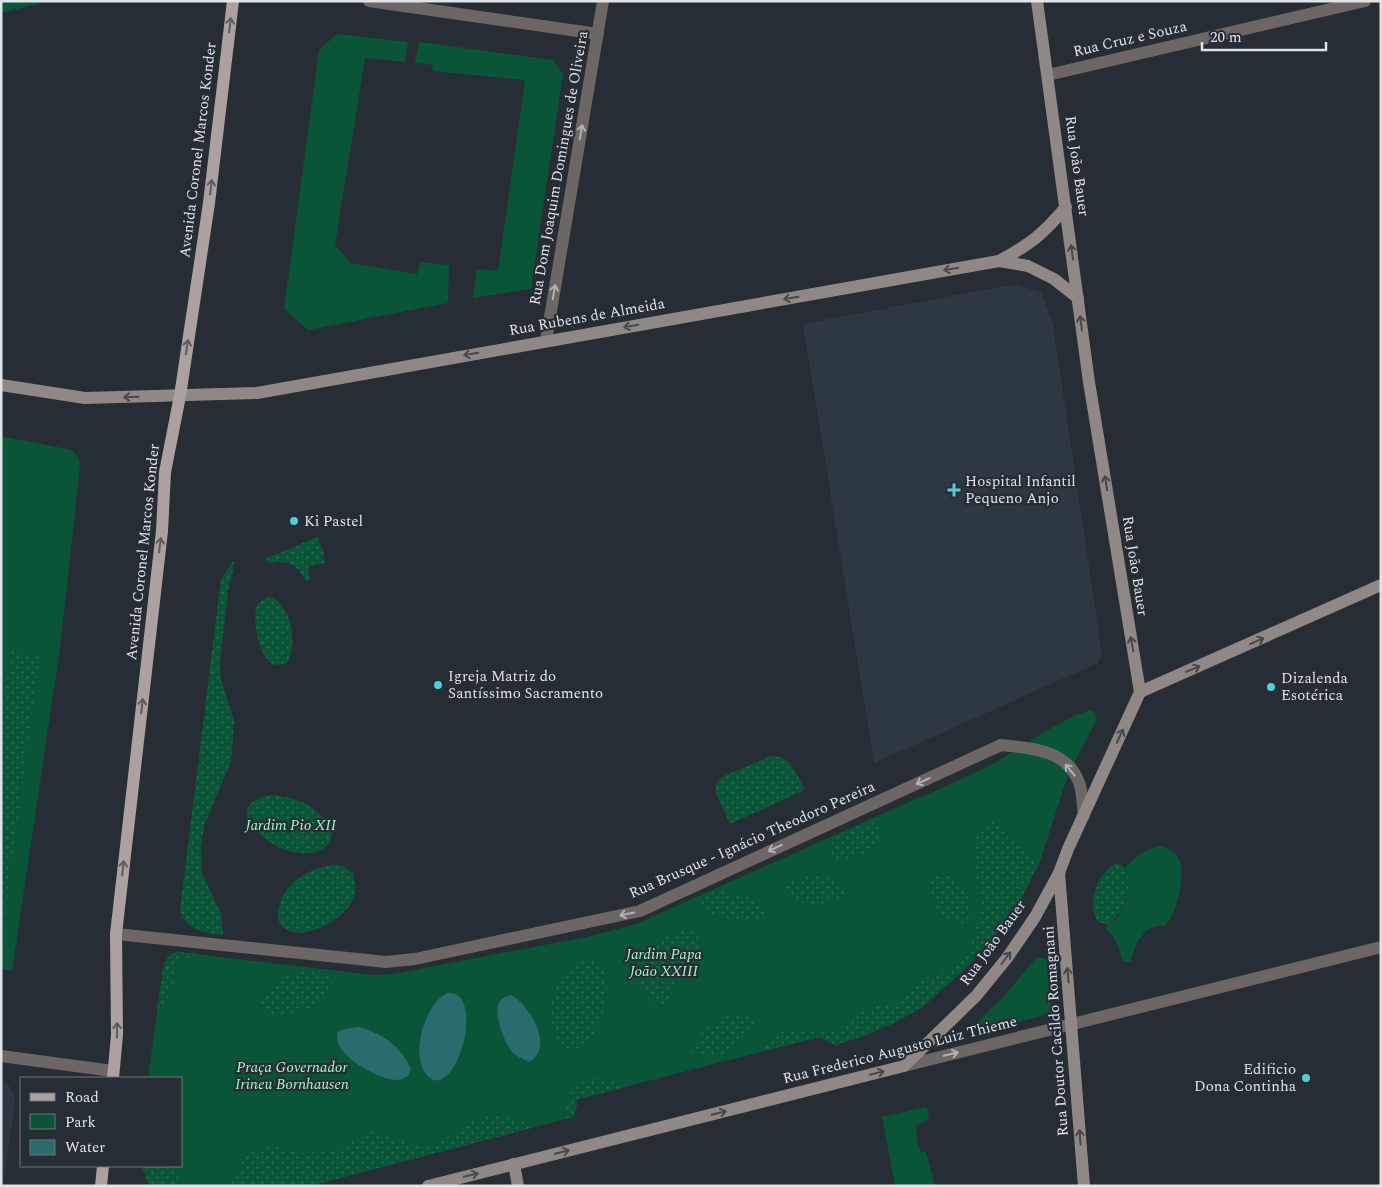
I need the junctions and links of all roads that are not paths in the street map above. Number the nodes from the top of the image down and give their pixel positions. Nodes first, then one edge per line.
1 (233, 1) edge
2 (369, 1) edge
3 (603, 1) edge
4 (1037, 1) edge
5 (1365, 1) edge
6 (598, 34) junction
7 (1048, 75) junction
8 (1066, 206) junction
9 (999, 261) junction
10 (1078, 298) junction
11 (546, 340) junction
12 (1, 385) edge
13 (180, 396) junction
14 (1381, 585) edge
15 (1140, 692) junction
16 (1084, 815) junction
17 (1060, 873) junction
18 (116, 934) junction
19 (1381, 947) edge
20 (1072, 1024) junction
21 (1, 1056) edge
22 (904, 1066) junction
23 (113, 1075) edge
24 (514, 1164) junction
25 (103, 1167) edge
26 (101, 1186) edge
27 (428, 1186) edge
28 (518, 1186) edge
29 (1084, 1186) edge

13 -> 1 main road, Avenida Coronel Marcos Konder
2 - 6 street
3 - 6 street, Rua Dom Joaquim Domingues de Oliveira
4 - 7 main road, Rua João Bauer
5 - 7 street, Rua Cruz e Souza
11 -> 6 street, Rua Dom Joaquim Domingues de Oliveira
7 - 8 main road, Rua João Bauer
8 - 9 main road, Rua Rubens de Almeida
10 -> 8 main road, Rua João Bauer
9 - 10 main road, Rua Rubens de Almeida
9 -> 11 main road, Rua Rubens de Almeida
15 -> 10 main road, Rua João Bauer
11 -> 13 main road, Rua Rubens de Almeida
13 -> 12 main road, Rua Rubens de Almeida
18 -> 13 main road, Avenida Coronel Marcos Konder
15 -> 14 main road
16 -> 15 main road, Rua João Bauer
16 - 17 main road, Rua João Bauer
16 -> 18 street, Rua Brusque - Ignácio Theodoro Pereira
20 -> 17 main road, Rua Doutor Cacildo Romagnani
22 -> 17 main road, Rua João Bauer
23 -> 18 main road, Avenida Coronel Marcos Konder
19 - 20 street, Rua Frederico Augusto Luiz Thieme
22 -> 20 street, Rua Frederico Augusto Luiz Thieme
29 -> 20 main road, Rua Doutor Cacildo Romagnani
21 - 23 street
24 -> 22 main road, Rua Frederico Augusto Luiz Thieme
27 -> 24 main road, Rua Frederico Augusto Luiz Thieme
24 - 28 main road
25 - 26 main road

